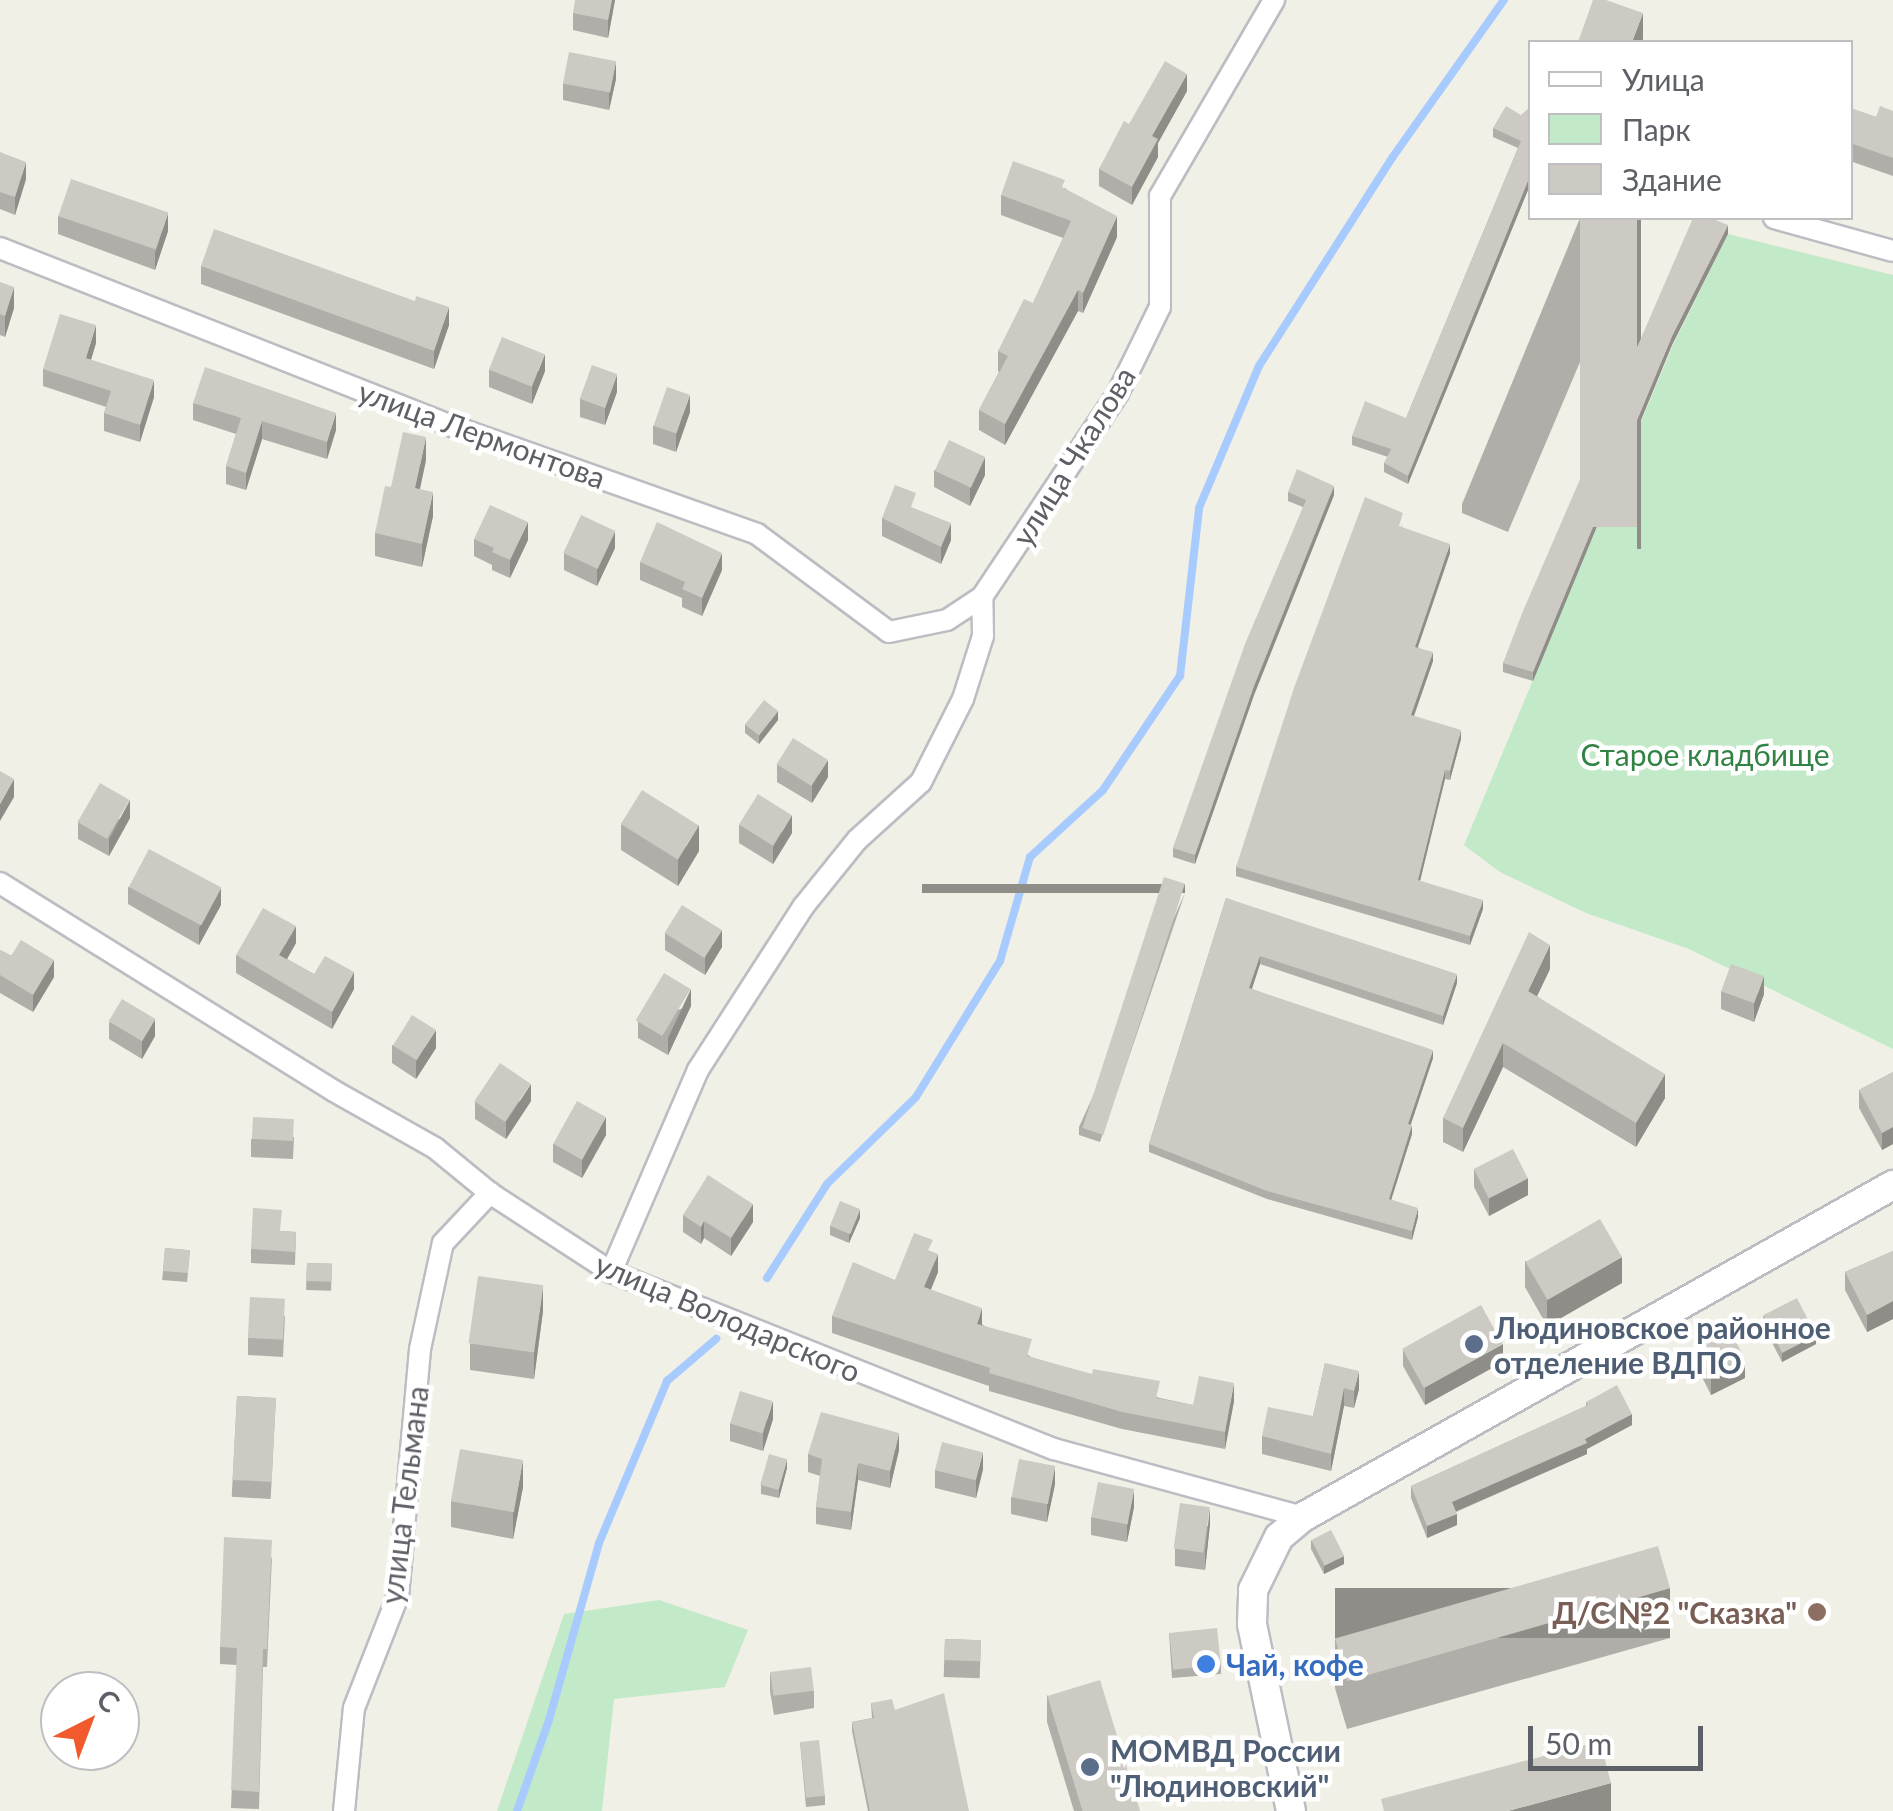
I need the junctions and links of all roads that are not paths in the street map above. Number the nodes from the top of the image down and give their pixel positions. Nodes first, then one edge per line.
1 (1274, 0) edge
2 (1781, 220) edge
3 (0, 248) edge
4 (1893, 251) edge
5 (982, 598) junction
6 (947, 620) joint
7 (0, 883) edge
8 (1893, 1185) edge
9 (490, 1192) junction
10 (610, 1272) junction
11 (1303, 1518) junction
12 (344, 1811) edge
13 (1290, 1811) edge

1 - 5 street, улица Чкалова
2 - 4 street
3 - 6 street, улица Лермонтова
5 - 6 street, улица Чкалова
5 - 10 street
7 - 9 street, улица Володарского
8 - 11 street
9 - 10 street, улица Володарского
9 - 12 street, улица Тельмана
10 - 11 street, улица Володарского
11 - 13 street

